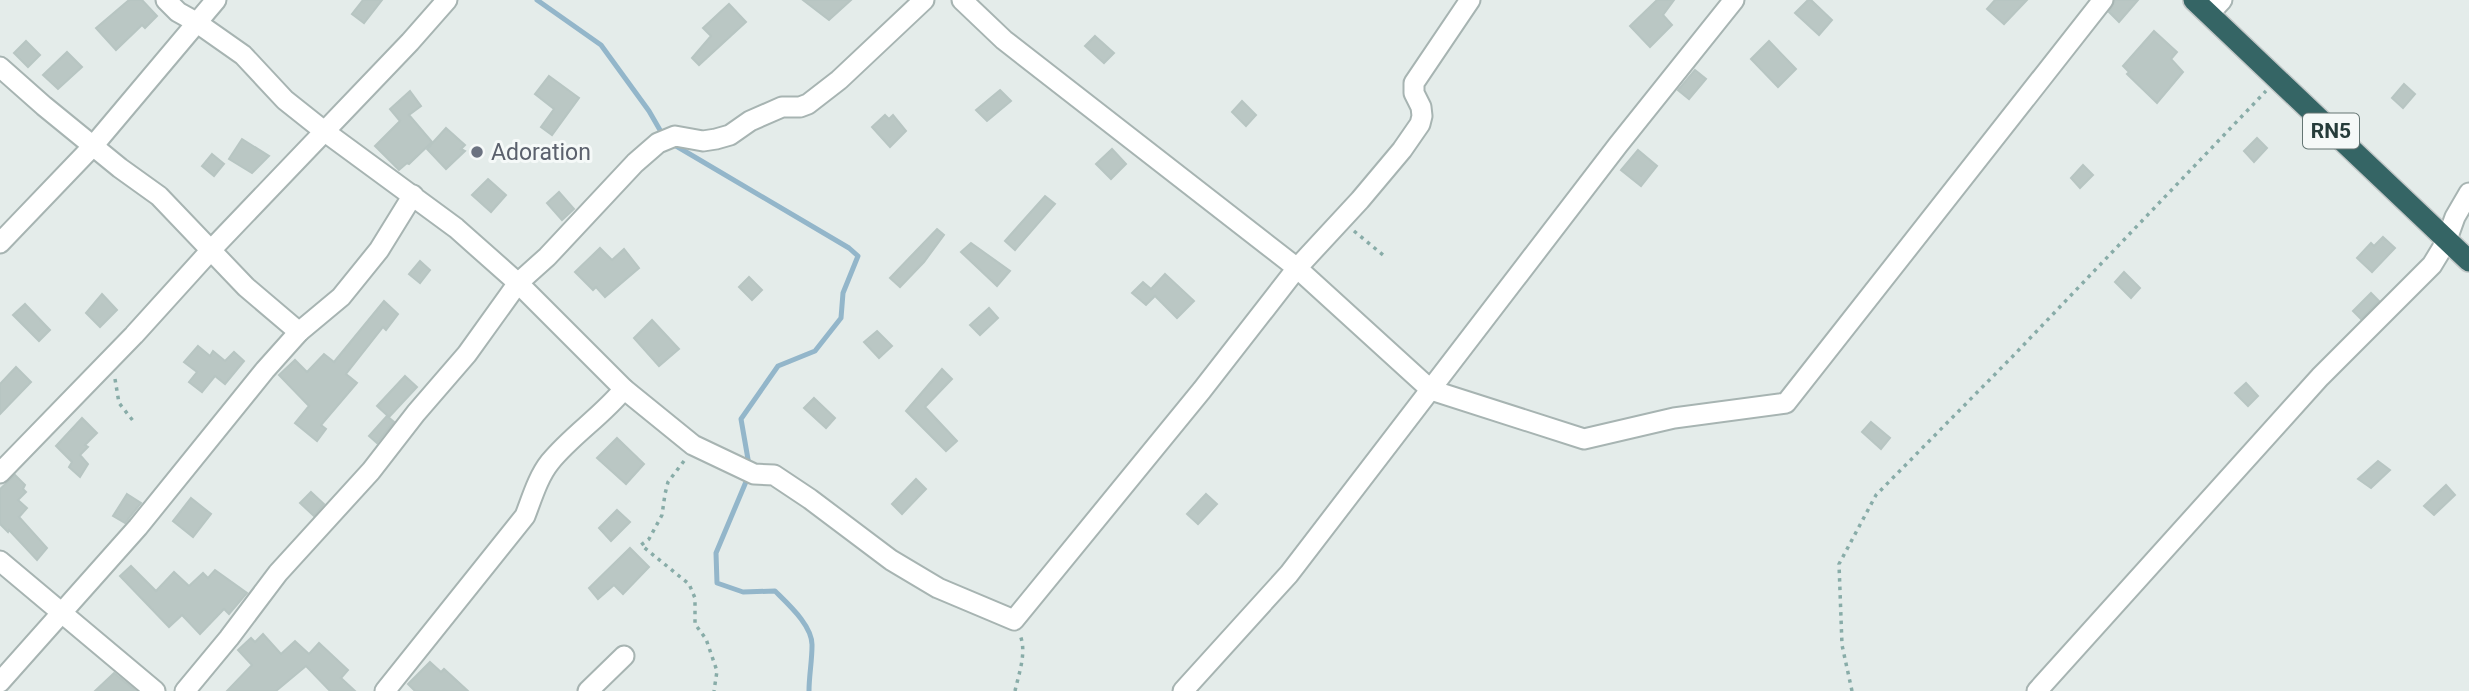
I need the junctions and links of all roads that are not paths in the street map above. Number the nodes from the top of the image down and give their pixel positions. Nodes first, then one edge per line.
1 (166, 0) edge
2 (216, 0) edge
3 (447, 0) edge
4 (925, 0) edge
5 (962, 0) edge
6 (1470, 0) edge
7 (1734, 0) edge
8 (2103, 0) edge
9 (2208, 5) edge
10 (196, 22) junction
11 (0, 67) edge
12 (324, 131) junction
13 (93, 146) junction
14 (2469, 193) edge
15 (413, 195) junction
16 (2446, 242) junction
17 (0, 243) edge
18 (211, 250) junction
19 (2469, 261) edge
20 (1297, 268) junction
21 (518, 283) junction
22 (299, 332) junction
23 (624, 389) junction
24 (1431, 390) junction
25 (0, 473) edge
26 (0, 561) edge
27 (62, 613) junction
28 (624, 656) dead end
29 (0, 682) edge
30 (155, 691) edge
31 (185, 691) edge
32 (385, 691) edge
33 (588, 691) edge
34 (1183, 691) edge
35 (2037, 691) edge

1 - 10 street
2 - 10 street
3 - 12 street
4 - 21 street
5 - 20 street
6 - 20 street
7 - 24 street
8 - 24 street
9 - 16 highway, RN5
10 - 12 street
10 - 13 street
11 - 13 street
12 - 15 street
12 - 18 street
13 - 17 street
13 - 18 street
14 - 16 street
15 - 21 street
15 - 22 street
16 - 19 highway, RN5
16 - 35 street
18 - 22 street
18 - 25 street
20 - 23 street
20 - 24 street
21 - 23 street
21 - 31 street
22 - 27 street
23 - 32 street
24 - 34 street
26 - 27 street
27 - 29 street
27 - 30 street
28 - 33 street

